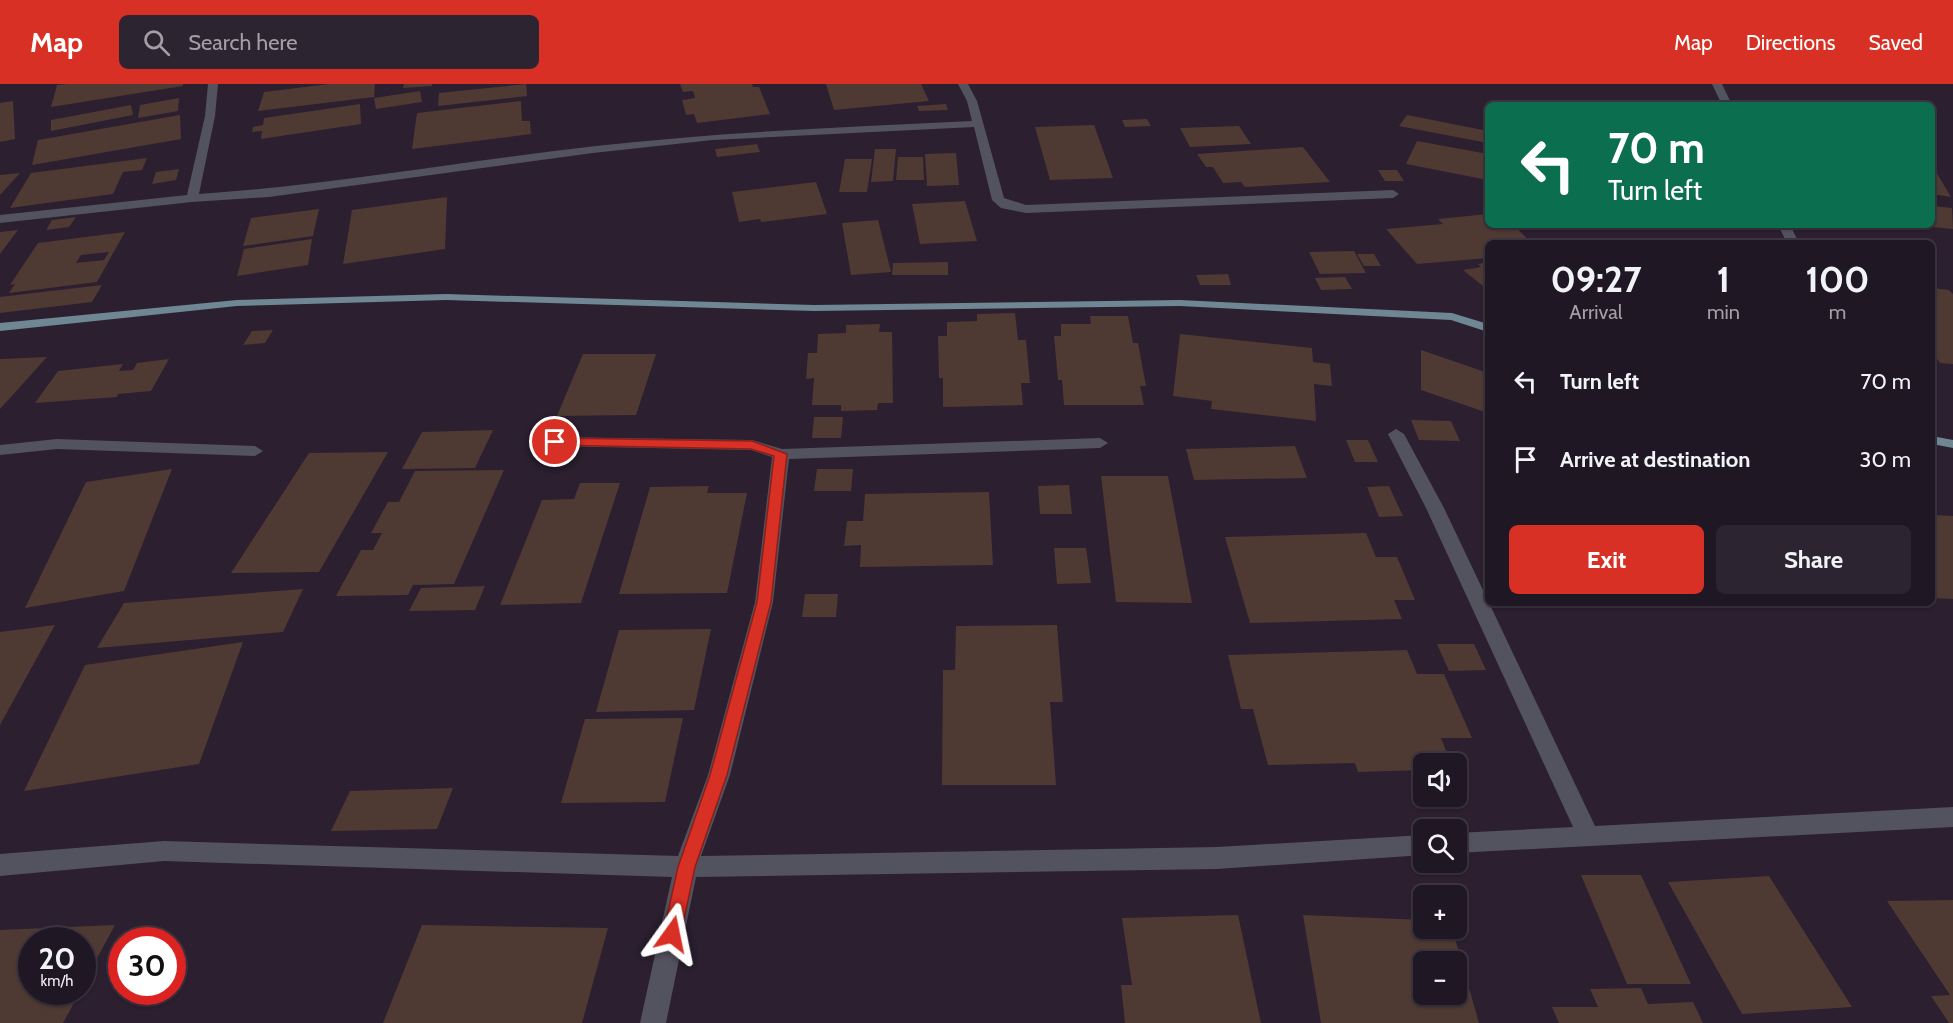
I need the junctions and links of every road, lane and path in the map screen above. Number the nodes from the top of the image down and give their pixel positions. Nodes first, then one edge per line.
1 (213, 84) edge
2 (963, 84) edge
3 (1717, 84) edge
4 (1726, 102) edge
5 (976, 124) junction
6 (1393, 194) dead end
7 (192, 198) junction
8 (0, 219) edge
9 (1396, 434) dead end
10 (555, 442) dead end
11 (1100, 443) dead end
12 (0, 450) edge
13 (255, 452) dead end
14 (781, 454) junction
15 (1953, 817) edge
16 (1588, 835) junction
17 (1467, 842) edge
18 (1413, 846) edge
19 (0, 865) edge
20 (687, 867) junction
21 (653, 1023) edge

1 - 7 street
2 - 5 street
3 - 4 street
5 - 6 street
5 - 7 street
7 - 8 street
9 - 16 street
10 - 14 street
11 - 14 street
12 - 13 street
14 - 20 street
15 - 16 street
16 - 17 street
18 - 20 street
19 - 20 street
20 - 21 street

